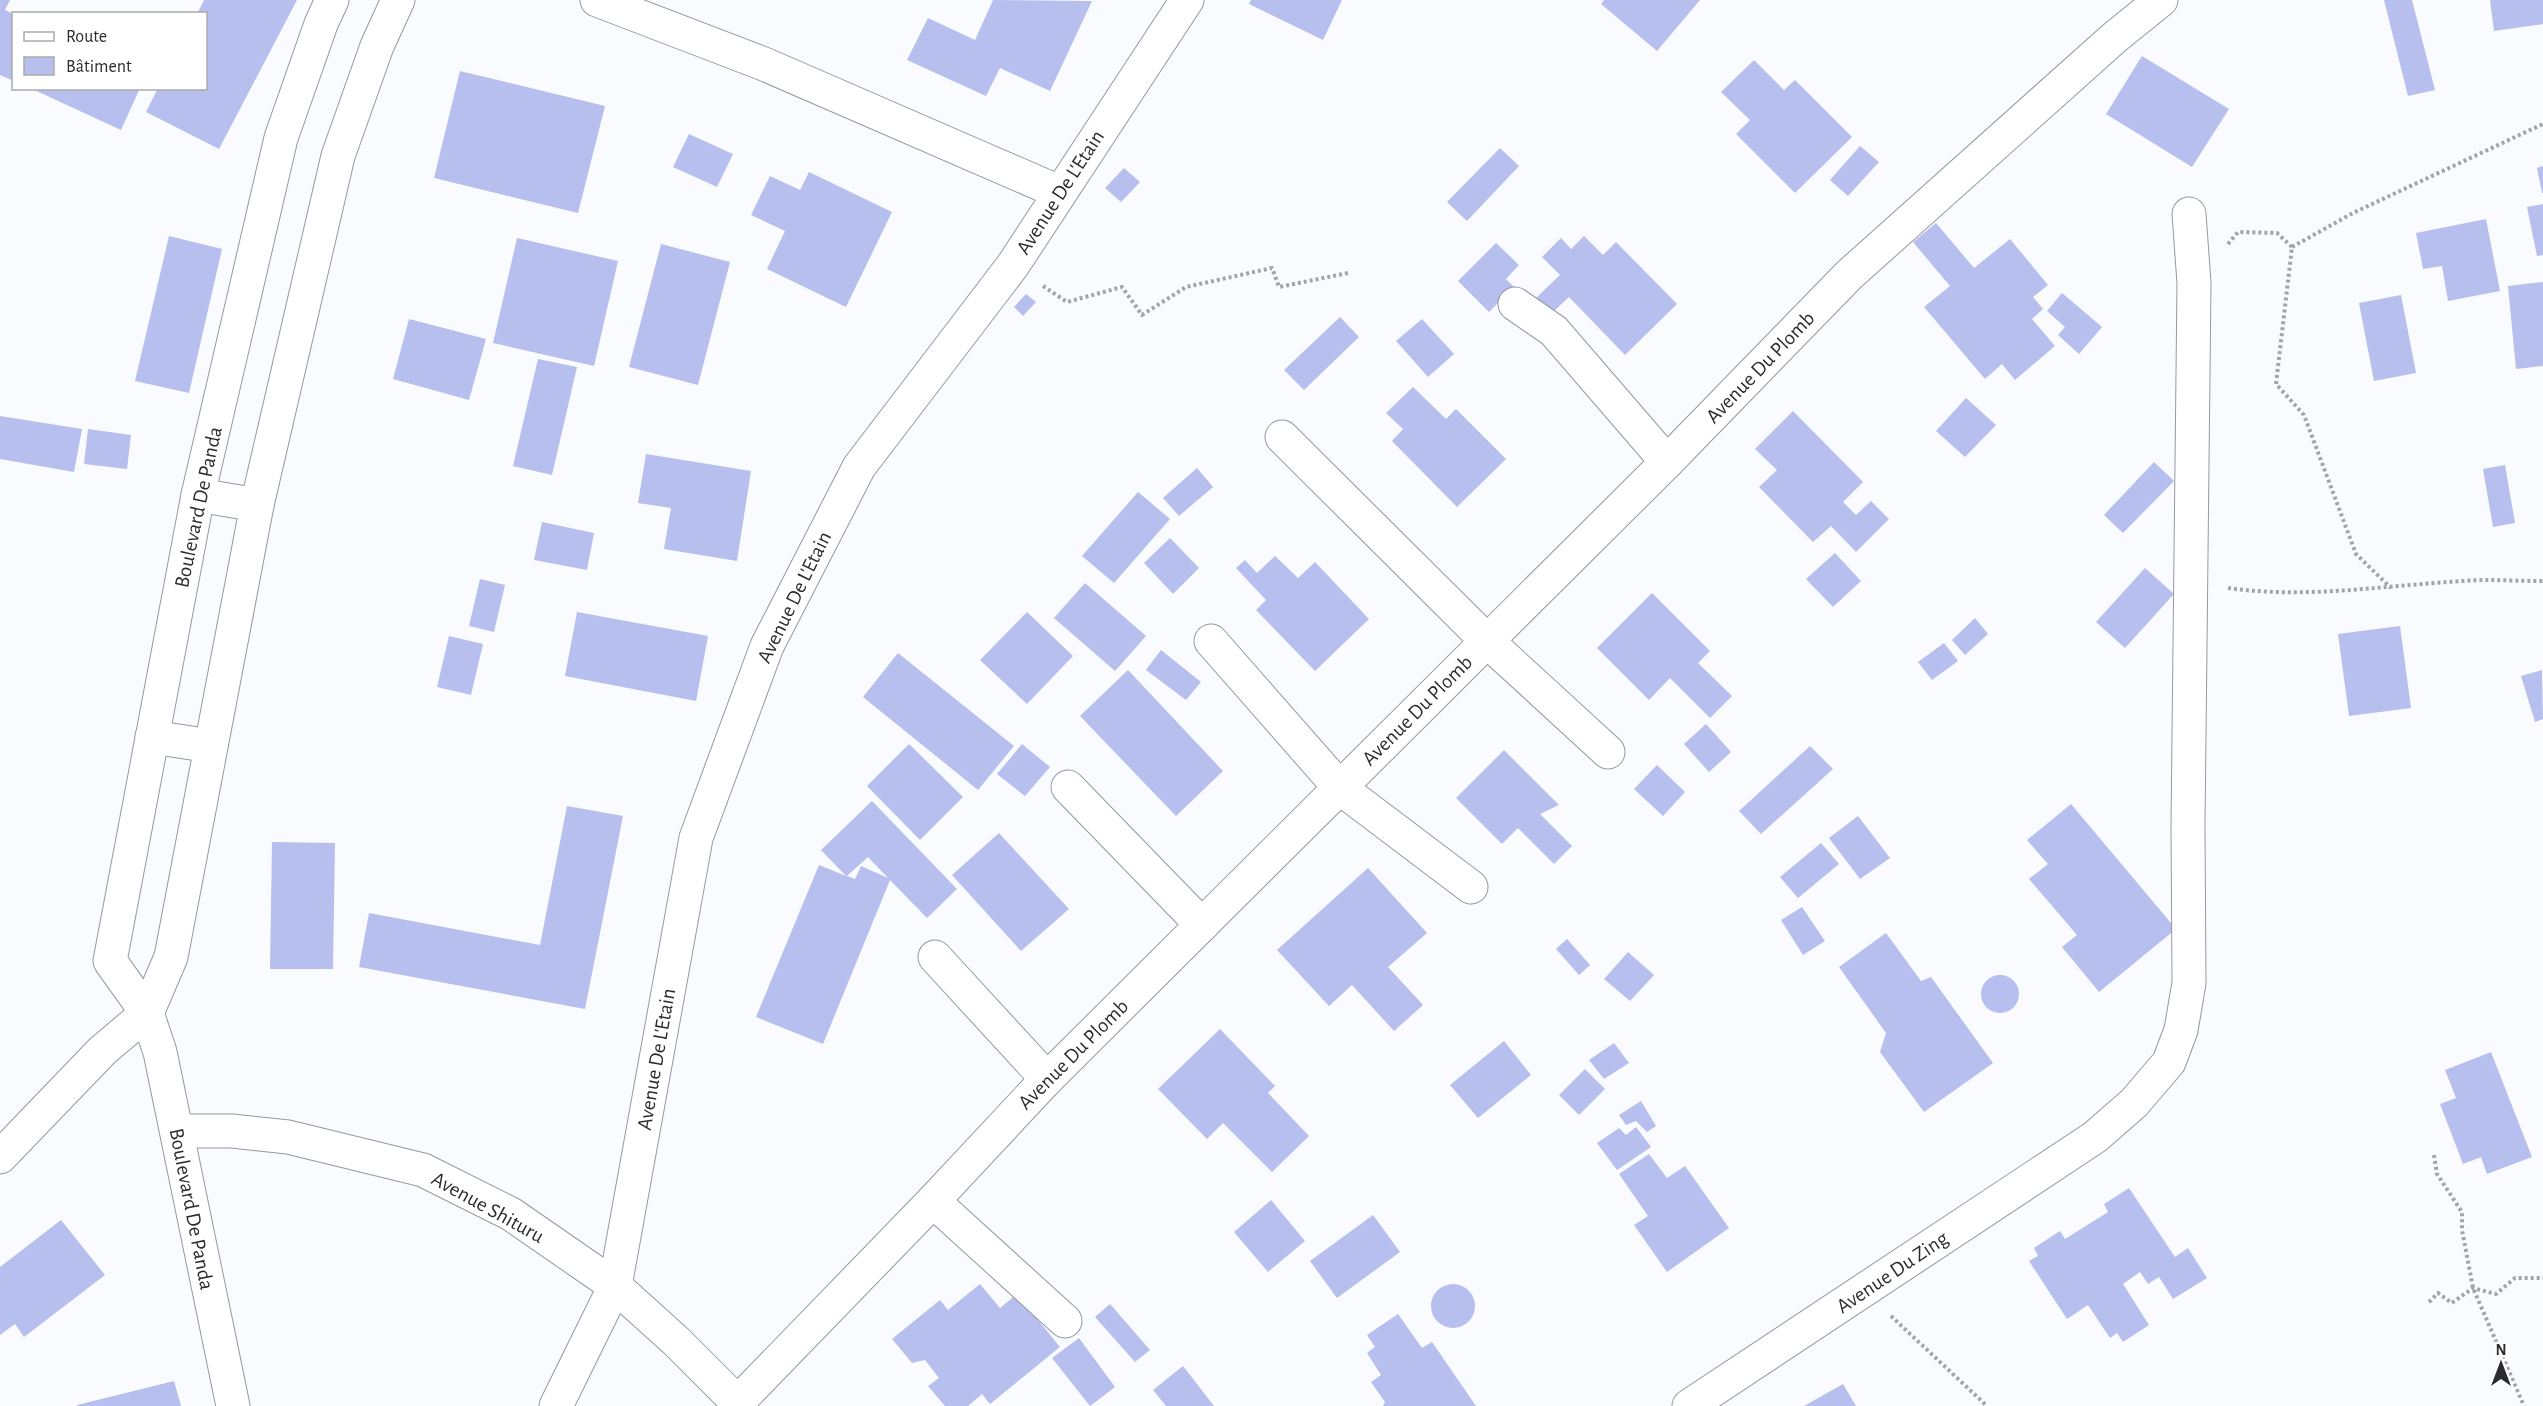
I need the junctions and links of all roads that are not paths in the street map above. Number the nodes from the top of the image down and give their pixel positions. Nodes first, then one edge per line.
1 (332, 0) edge
2 (398, 0) edge
3 (597, 0) edge
4 (1187, 0) edge
5 (2161, 0) edge
6 (1059, 192) junction
7 (2189, 213) dead end
8 (1515, 304) dead end
9 (1282, 437) dead end
10 (1667, 462) junction
11 (198, 495) junction
12 (257, 505) junction
13 (1486, 640) junction
14 (1211, 641) dead end
15 (152, 737) junction
16 (211, 746) junction
17 (1608, 752) dead end
18 (1068, 787) dead end
19 (1340, 788) junction
20 (1471, 887) dead end
21 (1202, 925) junction
22 (935, 957) dead end
23 (147, 1013) junction
24 (1047, 1079) junction
25 (177, 1131) junction
26 (0, 1156) edge
27 (933, 1201) junction
28 (615, 1286) junction
29 (1065, 1321) dead end
30 (739, 1404) edge
31 (233, 1406) edge
32 (556, 1406) edge
33 (1689, 1406) edge

1 - 11 street, Boulevard De Panda
2 - 12 street
3 - 6 street
4 - 6 street, Avenue De L'Etain
5 - 10 street, Avenue Du Plomb
6 - 28 street, Avenue De L'Etain
7 - 33 street, Avenue Du Zing
8 - 10 street
9 - 13 street
10 - 13 street, Avenue Du Plomb
11 - 12 street
11 - 15 street, Boulevard De Panda
12 - 16 street
13 - 17 street
13 - 19 street, Avenue Du Plomb
14 - 19 street
15 - 16 street
15 - 23 street, Boulevard De Panda
16 - 23 street
18 - 21 street
19 - 20 street
19 - 21 street, Avenue Du Plomb
21 - 24 street, Avenue Du Plomb
22 - 24 street
23 - 25 street, Boulevard De Panda
23 - 26 street
24 - 27 street, Avenue Du Plomb
25 - 28 street, Avenue Shituru
25 - 31 street, Boulevard De Panda
27 - 29 street
27 - 30 street, Avenue Du Plomb
28 - 30 street, Avenue Shituru
28 - 32 street, Avenue De L'Etain

